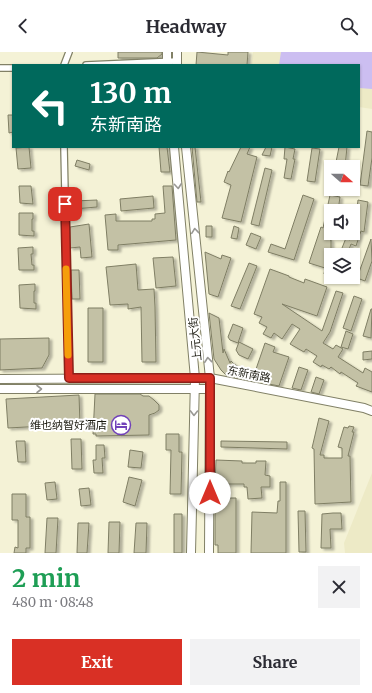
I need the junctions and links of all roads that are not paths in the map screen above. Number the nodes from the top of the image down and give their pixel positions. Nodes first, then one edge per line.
1 (68, 52) edge
2 (167, 52) edge
3 (177, 52) edge
4 (167, 63) edge
5 (177, 63) edge
6 (64, 64) edge
7 (126, 64) edge
8 (0, 68) edge
9 (12, 68) edge
10 (64, 148) edge
11 (174, 148) edge
12 (186, 148) edge
13 (69, 378) junction
14 (195, 378) junction
15 (210, 378) junction
16 (0, 379) edge
17 (195, 388) junction
18 (0, 389) edge
19 (210, 389) junction
20 (372, 412) edge
21 (192, 553) edge
22 (209, 553) edge

1 - 6 street
2 - 4 main road
3 - 5 main road
4 - 5 street
4 - 7 street
8 - 9 street
10 - 13 street
11 -> 14 main road, 上元大街
15 -> 12 main road, 上元大街
13 - 14 main road, 东新南路
13 - 16 main road, 东新南路
14 - 15 main road, 东新南路
14 - 17 main road, 上元大街
15 - 19 main road, 上元大街
15 - 20 main road, 东新南路
18 -> 17 main road
17 - 19 main road
17 -> 21 main road, 上元大街
19 - 22 main road, 上元大街

